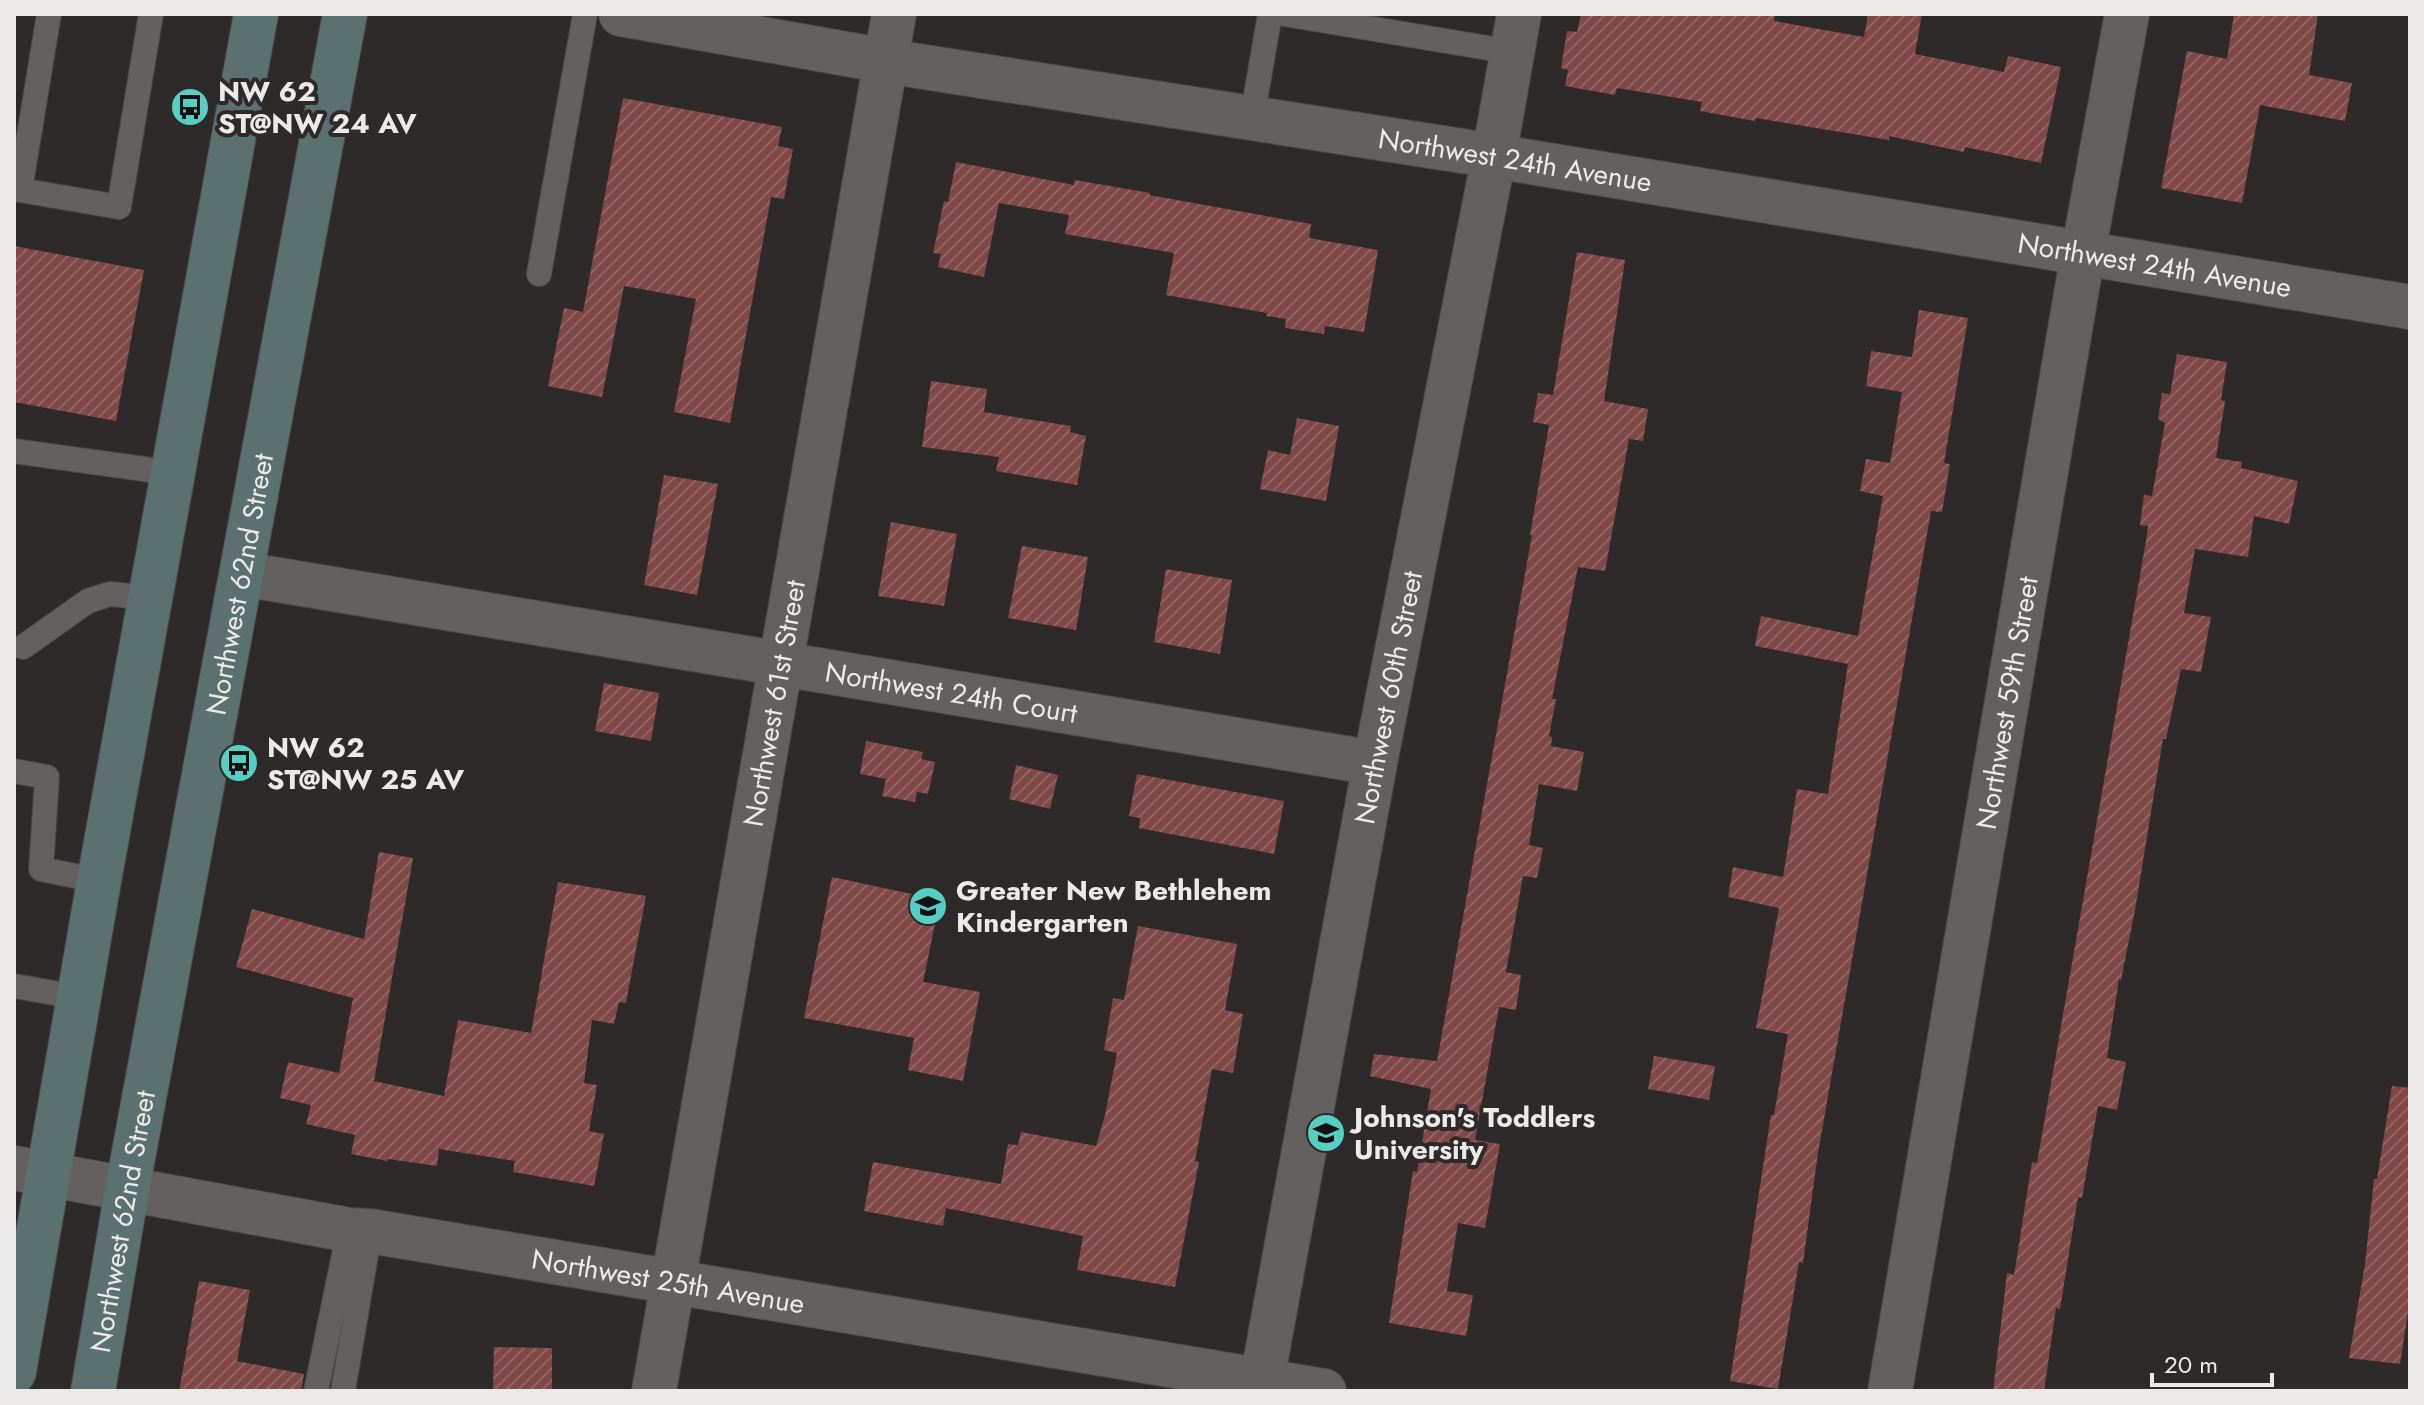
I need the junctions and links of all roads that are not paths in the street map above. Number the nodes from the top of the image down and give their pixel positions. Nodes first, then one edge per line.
1 (49, 14) edge
2 (151, 14) edge
3 (256, 14) edge
4 (345, 14) edge
5 (585, 14) edge
6 (621, 14) edge
7 (894, 14) edge
8 (1270, 14) edge
9 (1284, 14) edge
10 (2127, 14) edge
11 (1515, 33) edge
12 (886, 61) junction
13 (1252, 118) junction
14 (1494, 156) junction
15 (2083, 253) junction
16 (539, 274) dead end
17 (2410, 307) edge
18 (14, 451) edge
19 (173, 473) junction
20 (243, 574) junction
21 (150, 598) junction
22 (23, 647) dead end
23 (780, 666) junction
24 (1375, 763) junction
25 (14, 771) edge
26 (99, 881) junction
27 (14, 986) edge
28 (78, 997) junction
29 (30, 1171) edge
30 (127, 1190) junction
31 (359, 1231) junction
32 (674, 1284) junction
33 (14, 1372) edge
34 (1262, 1380) junction
35 (93, 1391) edge
36 (316, 1391) edge
37 (343, 1391) edge
38 (654, 1391) edge
39 (1324, 1391) edge
40 (1890, 1391) edge

1 - 2 lane
3 - 19 main road
4 - 20 main road, Northwest 62nd Street
5 - 16 lane
6 - 12 street, Northwest 24th Avenue
7 - 12 street, Northwest 61st Street
8 - 13 lane
9 - 11 lane
10 - 15 street, Northwest 59th Street
11 - 14 street, Northwest 60th Street
12 - 13 street, Northwest 24th Avenue
12 - 23 street, Northwest 61st Street
13 - 14 street, Northwest 24th Avenue
14 - 15 street, Northwest 24th Avenue
14 - 24 street, Northwest 60th Street
15 - 17 street, Northwest 24th Avenue
15 - 40 street, Northwest 59th Street
18 - 19 lane
19 - 21 main road
20 - 23 street, Northwest 24th Court
20 - 30 main road, Northwest 62nd Street
21 - 22 lane
21 - 26 main road
23 - 24 street, Northwest 24th Court
23 - 32 street, Northwest 61st Street
24 - 34 street, Northwest 60th Street
25 - 26 lane
26 - 28 main road
27 - 28 lane
28 - 29 main road
29 - 30 street, Northwest 25th Avenue
29 - 33 main road
30 - 31 street, Northwest 25th Avenue
30 - 35 main road, Northwest 62nd Street
31 - 32 street, Northwest 25th Avenue
31 - 36 lane
31 - 37 lane
32 - 34 street, Northwest 25th Avenue
32 - 38 street, Northwest 61st Street
34 - 39 street, Northwest 25th Avenue

